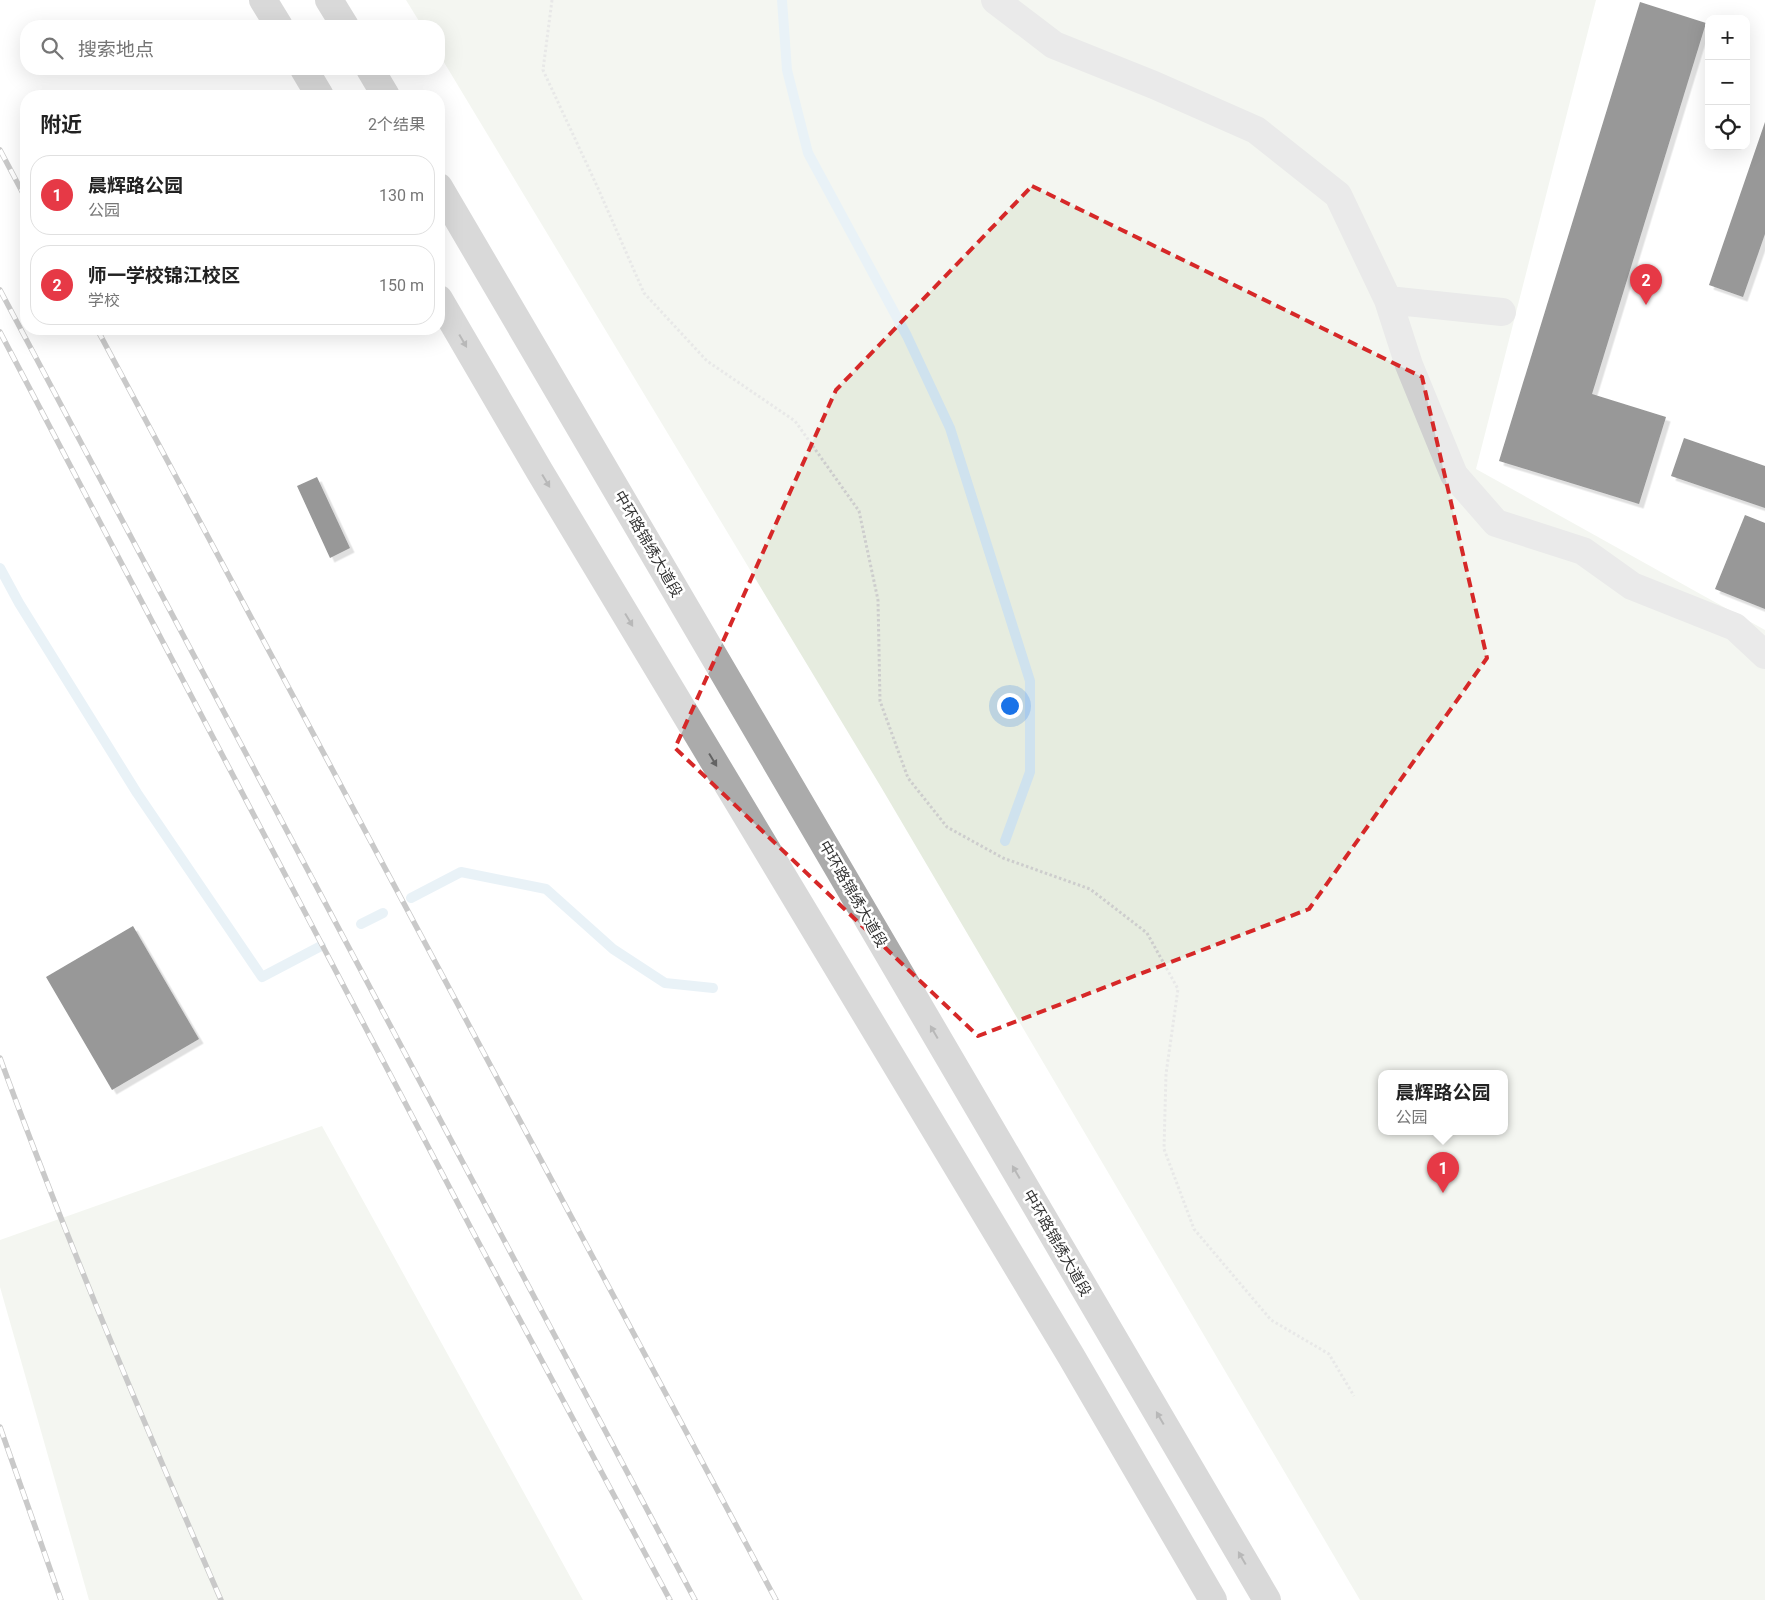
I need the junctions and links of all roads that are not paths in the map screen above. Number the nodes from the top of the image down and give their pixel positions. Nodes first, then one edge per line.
1 (263, 0) edge
2 (329, 0) edge
3 (995, 0) edge
4 (275, 20) edge
5 (341, 20) edge
6 (308, 75) edge
7 (374, 75) edge
8 (316, 90) edge
9 (382, 90) edge
10 (445, 197) edge
11 (1388, 300) junction
12 (445, 309) edge
13 (1502, 312) dead end
14 (1765, 655) edge
15 (1213, 1600) edge
16 (1267, 1600) edge

1 - 4 main road
2 - 5 main road
3 - 11 street
6 - 8 main road
7 - 9 main road
16 -> 10 main road, 中环路锦绣大道段
11 - 13 street
11 - 14 street
12 -> 15 main road

